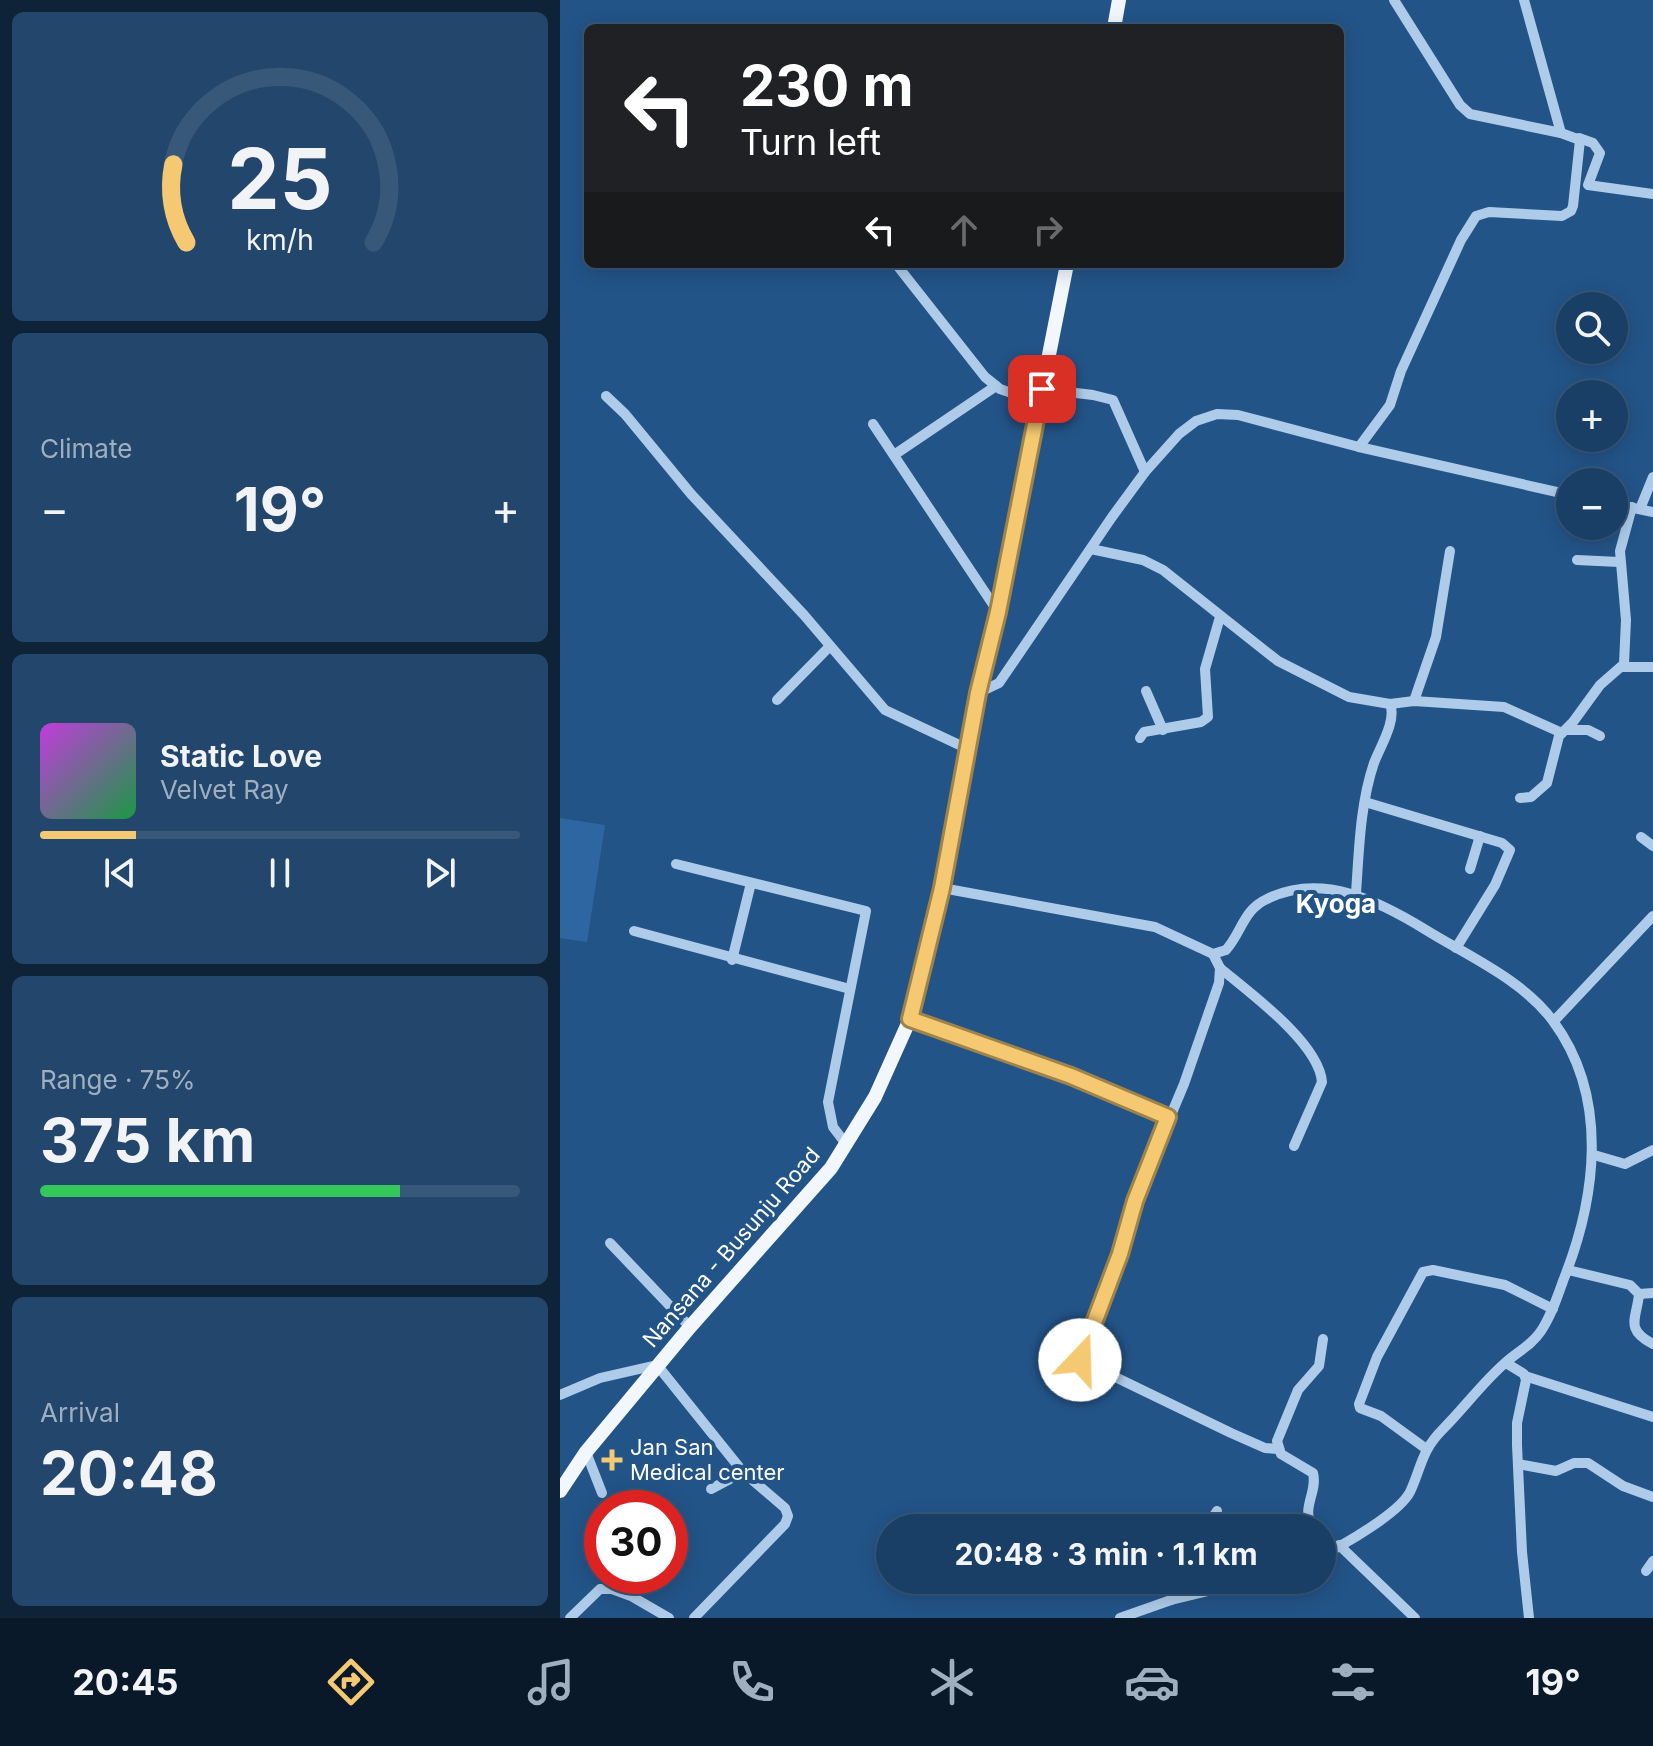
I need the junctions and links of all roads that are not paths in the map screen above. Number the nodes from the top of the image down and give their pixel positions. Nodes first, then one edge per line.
1 (1119, 0) edge
2 (1394, 0) edge
3 (1524, 0) edge
4 (1115, 24) edge
5 (1561, 133) junction
6 (1579, 138) junction
7 (1653, 194) edge
8 (899, 268) edge
9 (1066, 268) edge
10 (996, 386) junction
11 (606, 396) dead end
12 (1041, 396) junction
13 (873, 424) dead end
14 (1359, 447) junction
15 (894, 455) junction
16 (1145, 472) junction
17 (1653, 477) edge
18 (1556, 492) edge
19 (1628, 507) edge
20 (1636, 508) junction
21 (1653, 512) edge
22 (1091, 549) junction
23 (1450, 551) dead end
24 (1577, 560) dead end
25 (1619, 562) junction
26 (998, 612) junction
27 (1220, 617) junction
28 (830, 646) junction
29 (1622, 667) junction
30 (1653, 667) edge
31 (1146, 691) dead end
32 (978, 693) junction
33 (777, 700) dead end
34 (1414, 701) junction
35 (1390, 704) junction
36 (1163, 730) junction
37 (1564, 732) junction
38 (1600, 736) dead end
39 (1140, 738) dead end
40 (970, 750) junction
41 (1520, 798) dead end
42 (1365, 802) junction
43 (1480, 836) junction
44 (1641, 837) dead end
45 (1653, 846) edge
46 (676, 864) dead end
47 (1470, 869) dead end
48 (751, 883) junction
49 (942, 888) junction
50 (1356, 893) junction
51 (1653, 916) edge
52 (634, 931) dead end
53 (1456, 948) junction
54 (1213, 954) junction
55 (732, 960) junction
56 (1220, 968) junction
57 (850, 989) junction
58 (910, 1019) junction
59 (1554, 1021) junction
60 (1168, 1117) junction
61 (846, 1144) junction
62 (1294, 1146) dead end
63 (1653, 1150) edge
64 (1594, 1155) junction
65 (610, 1243) dead end
66 (1568, 1270) junction
67 (1653, 1293) edge
68 (1639, 1294) junction
69 (1553, 1309) junction
70 (690, 1327) junction
71 (1323, 1339) dead end
72 (1653, 1344) edge
73 (1506, 1363) junction
74 (657, 1365) junction
75 (1525, 1376) junction
76 (560, 1395) edge
77 (1653, 1417) edge
78 (1425, 1448) junction
79 (1278, 1449) junction
80 (586, 1452) junction
81 (1518, 1464) junction
82 (743, 1472) junction
83 (711, 1489) dead end
84 (601, 1490) edge
85 (560, 1491) edge
86 (1653, 1497) edge
87 (1217, 1511) dead end
88 (1215, 1514) edge
89 (1308, 1514) edge
90 (1339, 1545) junction
91 (1336, 1546) edge
92 (1653, 1561) edge
93 (1646, 1571) dead end
94 (1174, 1594) edge
95 (1196, 1594) edge
96 (1171, 1600) junction
97 (570, 1618) edge
98 (669, 1618) edge
99 (694, 1618) edge
100 (1120, 1618) edge
101 (1415, 1618) edge
102 (1529, 1618) edge

1 - 4 main road
2 - 5 street
3 - 5 street
5 - 6 street
6 - 7 street
6 - 14 street
8 - 10 street
9 - 12 main road, Nansana - Busunju Road
10 - 12 street
10 - 15 street
11 - 28 street
12 - 16 street
12 - 26 main road, Nansana - Busunju Road
13 - 15 street
14 - 16 street
14 - 18 street
15 - 26 street
16 - 22 street
17 - 20 street
19 - 20 street
20 - 21 street
20 - 25 street
22 - 27 street
22 - 32 street
23 - 34 street
24 - 25 street
25 - 29 street
26 - 32 main road, Nansana - Busunju Road
27 - 35 street
27 - 36 street
28 - 33 street
28 - 40 street
29 - 30 street
29 - 37 street
31 - 36 street
32 - 40 main road, Nansana - Busunju Road
34 - 35 street
34 - 37 street
35 - 42 street
36 - 39 street
37 - 38 street
37 - 41 street
40 - 49 main road, Nansana - Busunju Road
42 - 43 street
42 - 50 street
43 - 47 street
43 - 53 street
44 - 45 street
46 - 48 street
48 - 55 street
48 - 57 street
49 - 54 street
49 - 58 main road, Nansana - Busunju Road
50 - 53 street
50 - 54 street
51 - 59 street
52 - 55 street
53 - 59 street
54 - 56 street
55 - 57 street
56 - 60 street
56 - 62 street
57 - 61 street
58 - 60 street
58 - 61 main road, Nansana - Busunju Road
59 - 64 street
60 - 79 street
61 - 70 main road, Nansana - Busunju Road
63 - 64 street
64 - 66 street
65 - 70 street
66 - 68 street
66 - 69 street
67 - 68 street
68 - 72 street
69 - 73 street
69 - 78 street
70 - 74 main road, Nansana - Busunju Road
71 - 79 street
73 - 75 street
73 - 78 street
74 - 76 street
74 - 80 main road, Nansana - Busunju Road
74 - 82 street
75 - 77 street
75 - 81 street
78 - 90 street
79 - 89 street
80 - 84 street
80 - 85 main road, Nansana - Busunju Road
81 - 86 street
81 - 102 street
82 - 83 street
82 - 99 street
87 - 88 street
90 - 91 street
90 - 101 street
92 - 93 street
94 - 96 street
95 - 96 street
96 - 100 street
97 - 98 street

